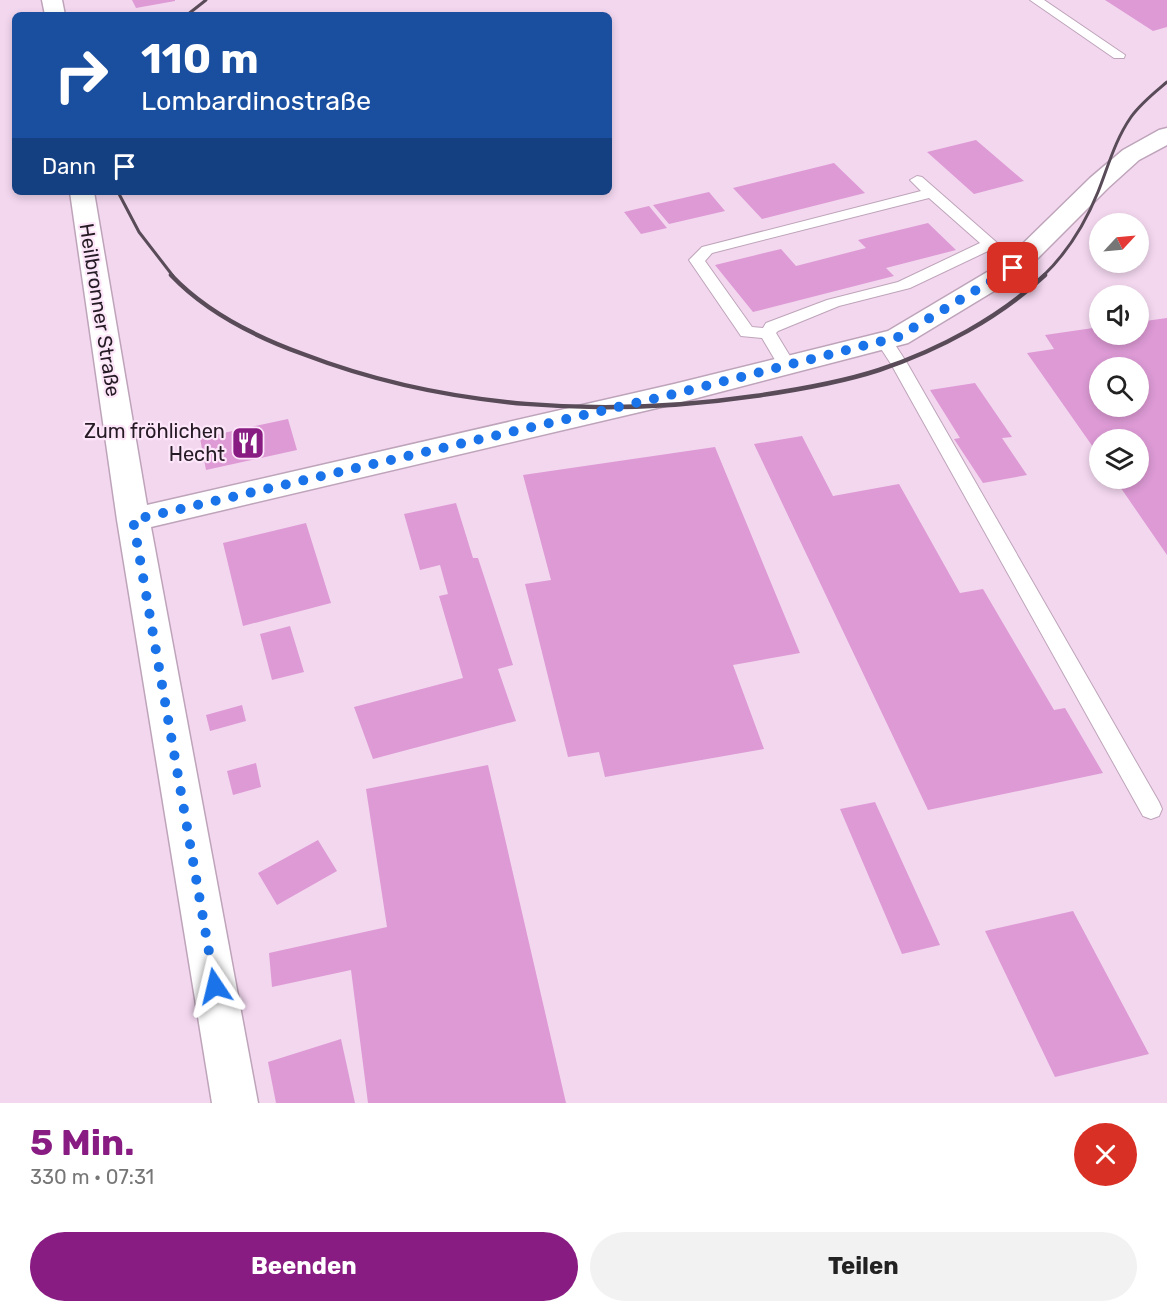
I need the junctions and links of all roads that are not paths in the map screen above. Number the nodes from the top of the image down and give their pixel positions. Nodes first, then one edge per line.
1 (1036, 0) edge
2 (1119, 55) dead end
3 (1167, 135) edge
4 (917, 180) dead end
5 (932, 193) junction
6 (82, 195) edge
7 (990, 244) junction
8 (1013, 268) junction
9 (767, 333) junction
10 (884, 341) junction
11 (786, 366) junction
12 (133, 520) junction
13 (1151, 809) dead end
14 (235, 1103) edge

1 - 2 lane
3 - 8 street
4 - 5 lane
5 - 7 lane
5 - 9 lane
6 - 12 street, Heilbronner Straße
7 - 8 lane
7 - 9 lane
8 - 10 street
9 - 11 lane
10 - 11 street
10 - 13 lane
11 - 12 street
12 - 14 street, Heilbronner Straße

